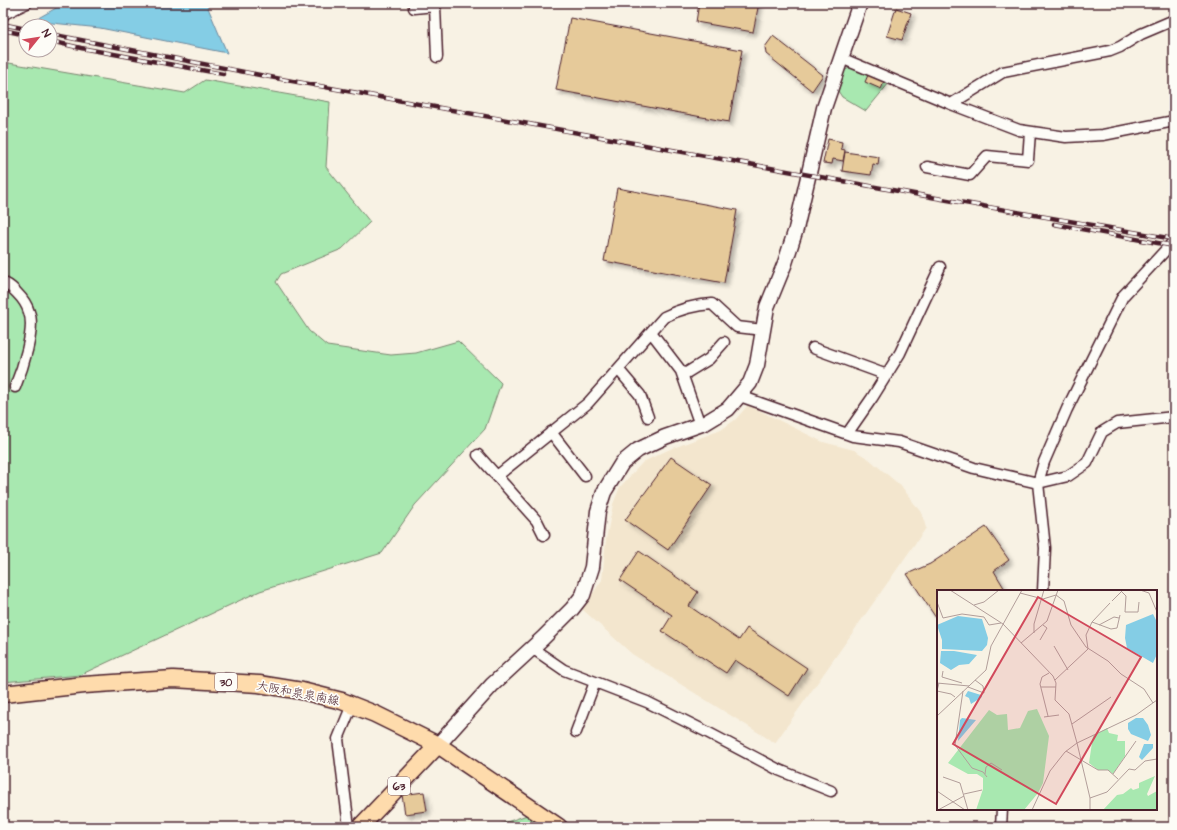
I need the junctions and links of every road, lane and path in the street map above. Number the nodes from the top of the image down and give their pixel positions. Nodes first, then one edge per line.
1 (27, 3) edge
2 (414, 3) edge
3 (860, 3) edge
4 (436, 5) edge
5 (3, 16) edge
6 (1174, 20) edge
7 (437, 57) dead end
8 (841, 58) junction
9 (951, 104) junction
10 (1174, 121) edge
11 (1030, 132) junction
12 (928, 166) dead end
13 (1174, 241) edge
14 (940, 267) dead end
15 (3, 283) edge
16 (763, 330) junction
17 (651, 332) junction
18 (724, 342) dead end
19 (813, 348) dead end
20 (618, 368) junction
21 (887, 375) junction
22 (683, 376) junction
23 (15, 387) dead end
24 (740, 396) junction
25 (648, 416) dead end
26 (1174, 417) edge
27 (700, 425) junction
28 (551, 432) junction
29 (847, 434) junction
30 (478, 455) dead end
31 (497, 476) junction
32 (585, 476) dead end
33 (1038, 483) junction
34 (544, 535) dead end
35 (1043, 590) edge
36 (532, 648) junction
37 (596, 682) junction
38 (3, 694) edge
39 (352, 705) junction
40 (576, 732) dead end
41 (438, 745) junction
42 (831, 791) dead end
43 (1002, 810) edge
44 (349, 827) edge
45 (360, 827) edge
46 (559, 827) edge
47 (1001, 827) edge

1 - 5 street
2 - 4 street
3 - 8 street
4 - 7 street
6 - 9 street
8 - 9 street
8 - 16 street
9 - 11 street
10 - 11 street
11 - 12 street
13 - 33 street
14 - 21 street
15 - 23 street
16 - 17 street
16 - 24 street
17 - 20 street
17 - 22 street
18 - 22 street
19 - 21 street
20 - 25 street
20 - 28 street
21 - 29 street
22 - 27 street
24 - 27 street
24 - 29 street
26 - 33 street
27 - 36 street
28 - 31 street
28 - 32 street
29 - 33 street
30 - 31 street
31 - 34 street
33 - 35 street
36 - 37 street
36 - 41 street
37 - 40 street
37 - 42 street
38 - 39 main road, 大阪和泉泉南線 / 30
39 - 41 main road, 大阪和泉泉南線 / 30
39 - 44 street
41 - 45 main road, 63
41 - 46 main road, 大阪和泉泉南線 / 30
43 - 47 street

